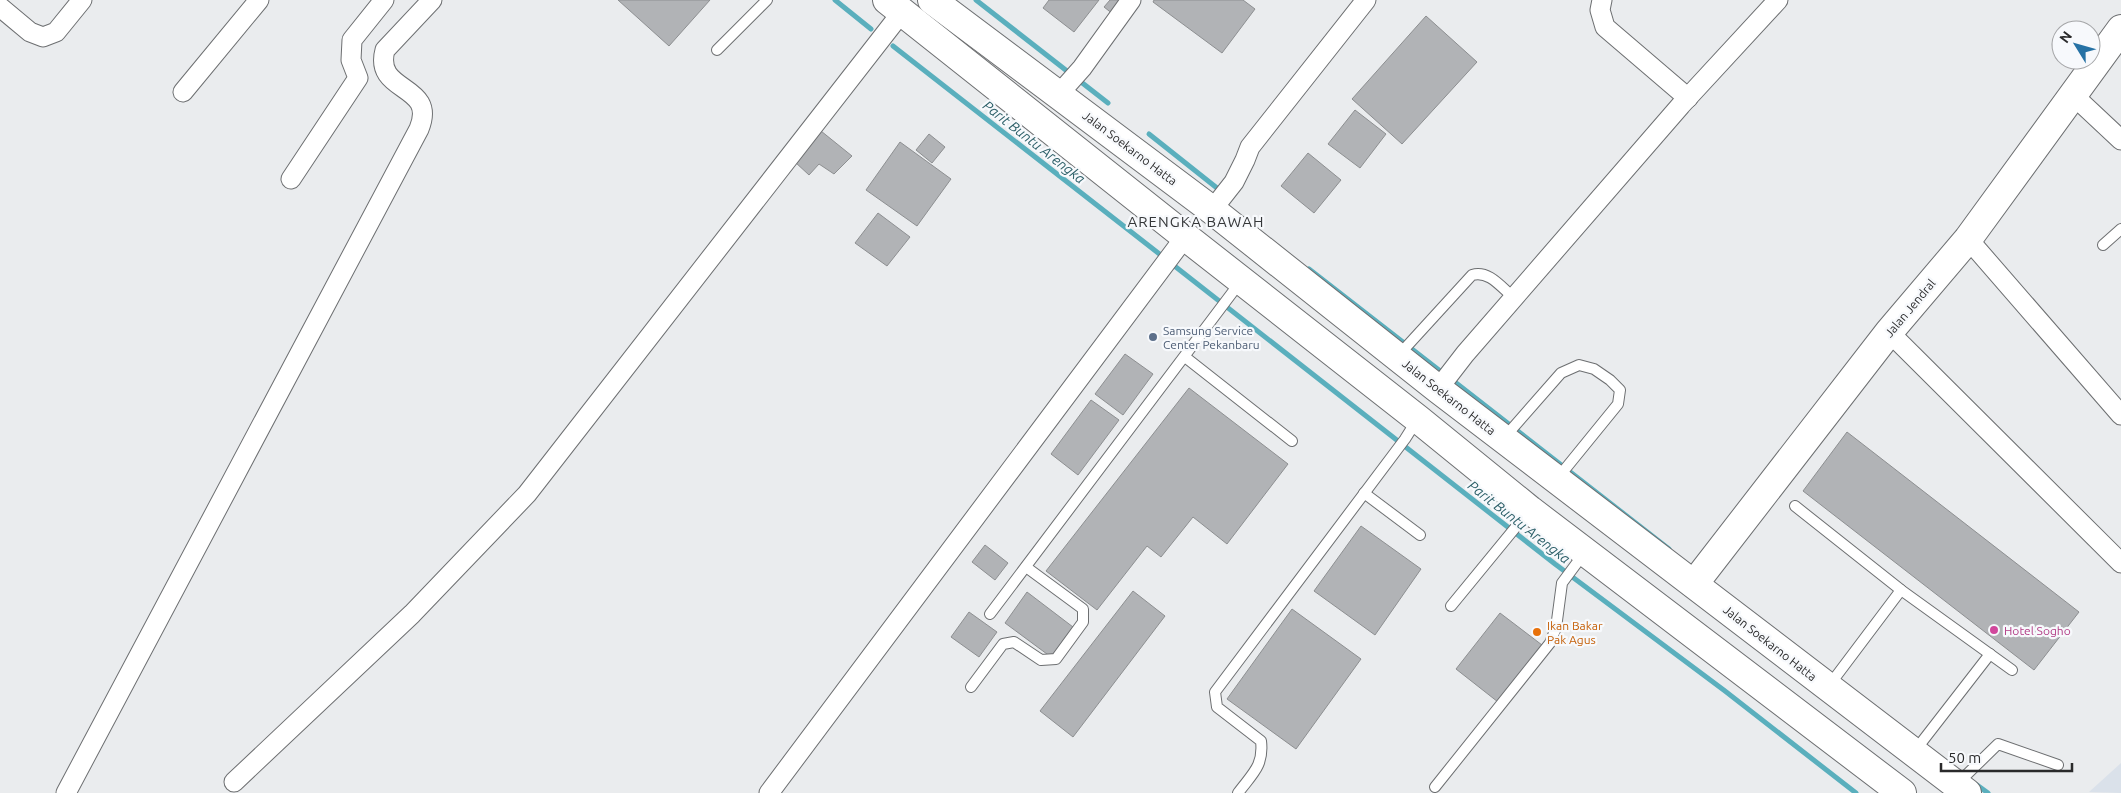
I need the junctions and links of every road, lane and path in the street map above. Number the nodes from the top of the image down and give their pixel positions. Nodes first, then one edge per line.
1 (82, 0) edge
2 (259, 0) edge
3 (384, 0) edge
4 (767, 0) edge
5 (1132, 0) edge
6 (1366, 0) edge
7 (1602, 0) edge
8 (1778, 0) edge
9 (430, 1) edge
10 (942, 4) edge
11 (895, 6) edge
12 (0, 7) edge
13 (2121, 29) edge
14 (717, 50) dead end
15 (1062, 90) junction
16 (183, 92) dead end
17 (2074, 96) junction
18 (1688, 98) junction
19 (2121, 140) edge
20 (291, 179) dead end
21 (1217, 204) junction
22 (2121, 229) edge
23 (1185, 237) junction
24 (1968, 239) junction
25 (2103, 244) dead end
26 (1234, 290) junction
27 (1514, 298) junction
28 (1889, 332) junction
29 (1185, 357) junction
30 (1397, 357) junction
31 (1442, 384) junction
32 (2121, 415) edge
33 (1411, 429) junction
34 (1509, 431) junction
35 (1292, 440) dead end
36 (1563, 473) junction
37 (1364, 493) junction
38 (1795, 506) dead end
39 (1524, 517) junction
40 (1420, 535) dead end
41 (1579, 561) junction
42 (2121, 562) edge
43 (1026, 567) junction
44 (1702, 575) junction
45 (1901, 590) junction
46 (1451, 606) dead end
47 (990, 614) dead end
48 (1990, 654) junction
49 (2012, 670) dead end
50 (971, 687) dead end
51 (1828, 687) junction
52 (1921, 743) dead end
53 (2058, 765) dead end
54 (234, 782) dead end
55 (1435, 787) dead end
56 (1962, 789) edge
57 (66, 793) edge
58 (769, 793) edge
59 (1238, 793) edge
60 (1902, 793) edge

1 - 12 street
2 - 16 street
3 - 20 street
4 - 14 lane
5 - 15 street
6 - 21 street
7 - 18 street
8 - 18 street
9 - 57 street
10 - 15 main road, Jalan Soekarno Hatta
11 - 23 main road
11 - 54 street
13 - 17 main road, Jalan Jendral
15 - 21 main road, Jalan Soekarno Hatta
17 - 19 street
17 - 24 main road, Jalan Jendral
18 - 27 street
21 - 30 main road, Jalan Soekarno Hatta
22 - 25 lane
23 - 26 main road
23 - 58 street
24 - 28 main road, Jalan Jendral
24 - 32 street
26 - 29 lane
26 - 33 main road
27 - 30 lane
27 - 31 street
28 - 42 street
28 - 44 main road, Jalan Jendral
29 - 35 lane
29 - 43 lane
30 - 31 main road, Jalan Soekarno Hatta
31 - 34 main road, Jalan Soekarno Hatta
33 - 37 lane
33 - 39 main road
34 - 36 main road, Jalan Soekarno Hatta
34 - 36 lane
36 - 44 main road, Jalan Soekarno Hatta
37 - 40 lane
37 - 59 lane
38 - 45 lane
39 - 41 main road
39 - 46 lane
41 - 55 lane
41 - 60 main road
43 - 47 lane
43 - 50 lane
44 - 51 main road, Jalan Soekarno Hatta
45 - 48 lane
45 - 51 lane
48 - 49 lane
48 - 52 lane
51 - 56 main road, Jalan Soekarno Hatta
53 - 56 lane

